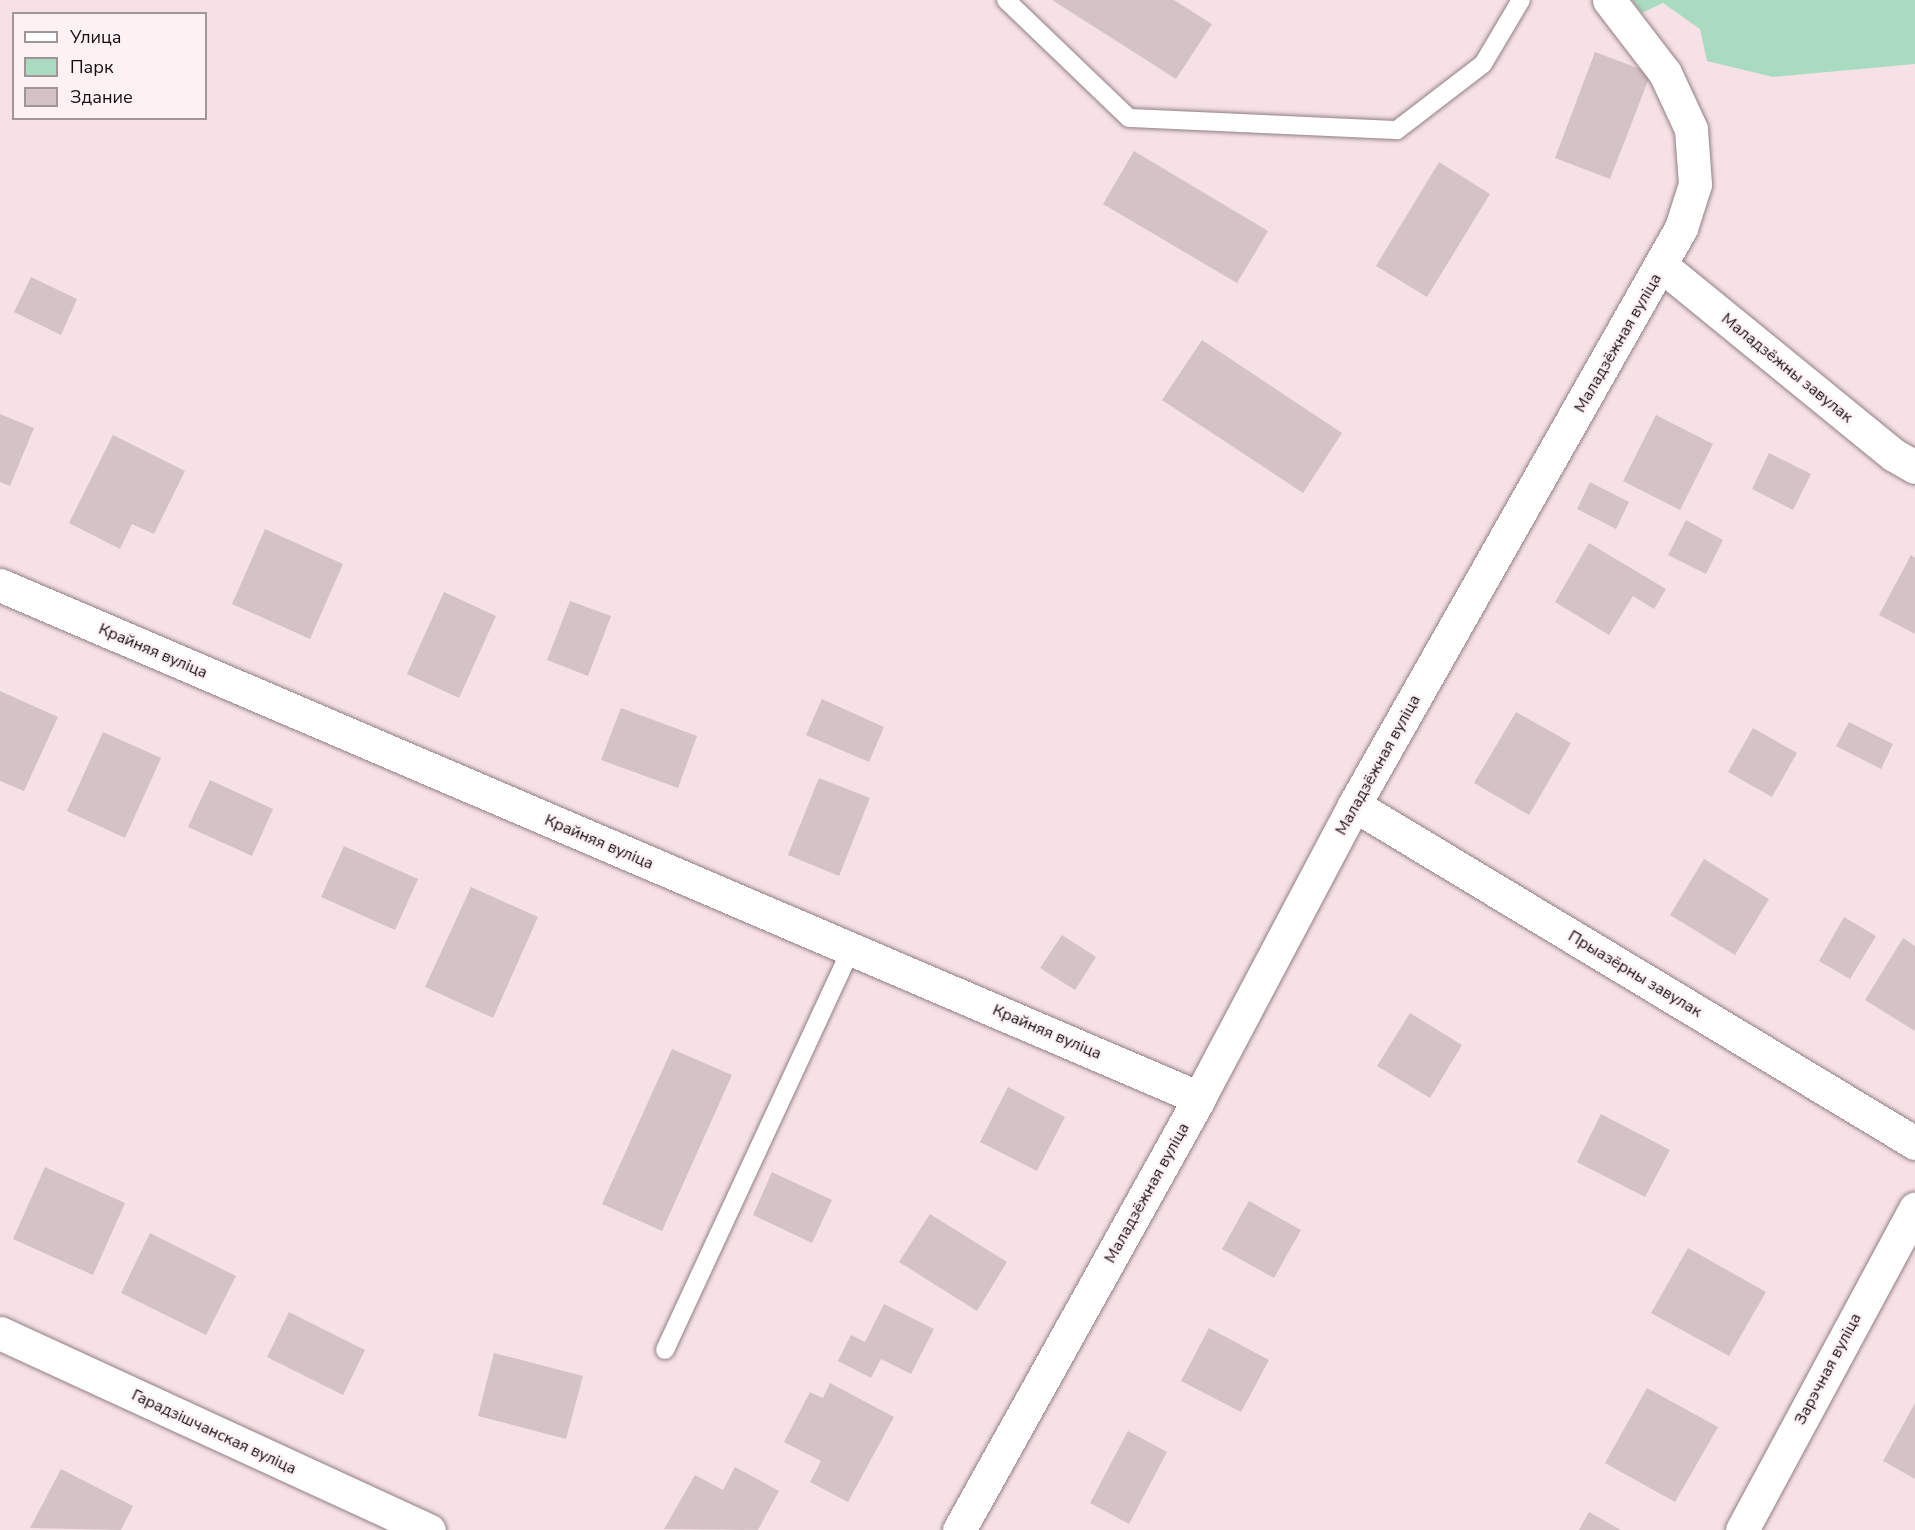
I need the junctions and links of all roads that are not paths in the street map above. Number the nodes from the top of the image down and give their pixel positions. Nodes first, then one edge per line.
1 (1006, 0) edge
2 (1521, 0) edge
3 (1609, 0) edge
4 (1662, 266) junction
5 (1915, 467) edge
6 (0, 585) edge
7 (1354, 805) junction
8 (851, 949) junction
9 (1200, 1098) junction
10 (1915, 1143) edge
11 (1915, 1209) edge
12 (0, 1333) edge
13 (665, 1350) dead end
14 (429, 1530) edge
15 (959, 1530) edge
16 (1742, 1530) edge

1 - 2 lane
3 - 4 street, Маладзёжная вуліца
4 - 5 street, Маладзёжны завулак
4 - 7 street, Маладзёжная вуліца
6 - 8 street, Крайняя вуліца
7 - 9 street, Маладзёжная вуліца
7 - 10 street, Прыазёрны завулак
8 - 9 street, Крайняя вуліца
8 - 13 lane
9 - 15 street, Маладзёжная вуліца
11 - 16 street, Зарэчная вуліца
12 - 14 street, Гарадзішчанская вуліца

